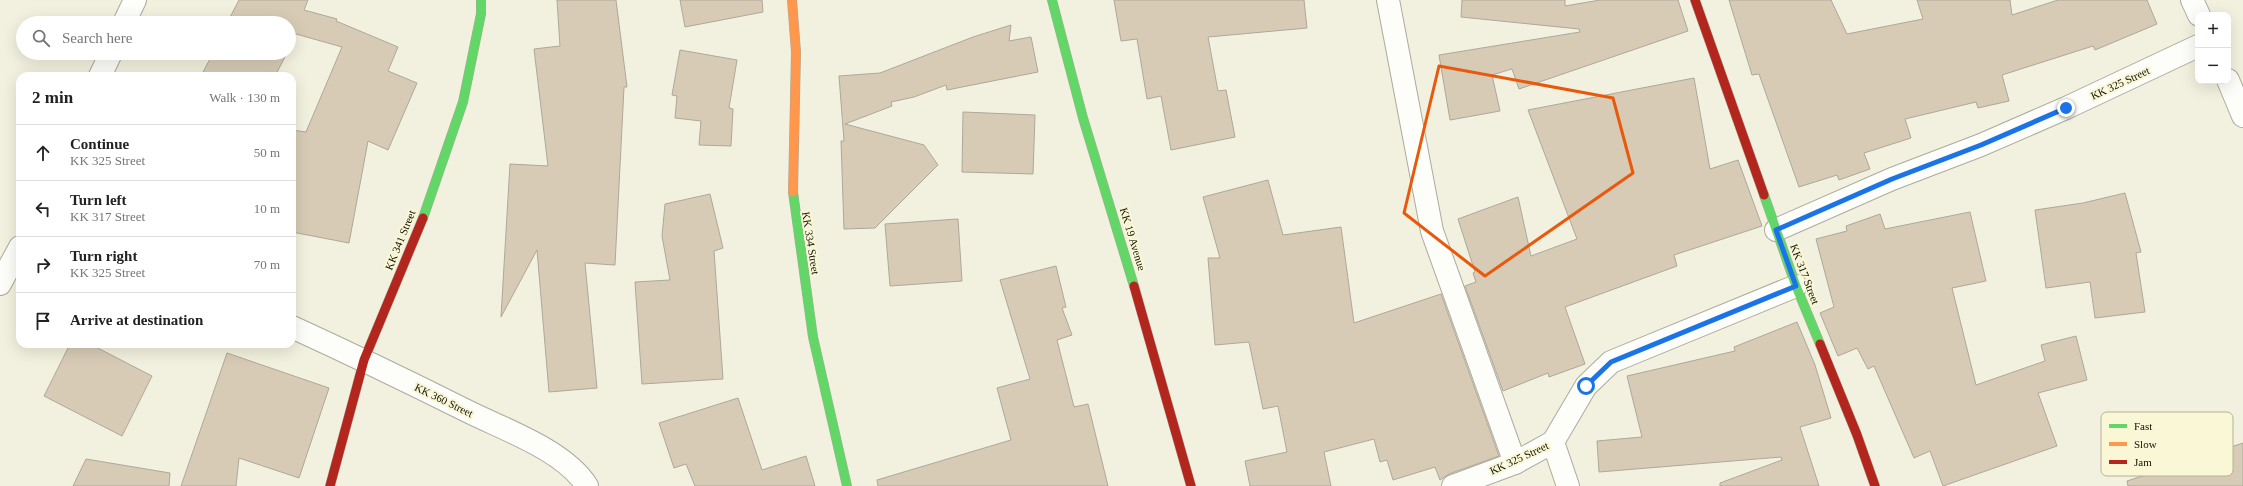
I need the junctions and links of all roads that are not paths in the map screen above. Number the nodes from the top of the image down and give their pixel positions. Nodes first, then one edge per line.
1 (135, 0) edge
2 (480, 0) edge
3 (792, 0) edge
4 (1052, 0) edge
5 (1388, 0) edge
6 (1695, 0) edge
7 (2192, 0) edge
8 (2198, 12) edge
9 (127, 16) edge
10 (2195, 47) edge
11 (108, 60) edge
12 (102, 72) edge
13 (2230, 84) edge
14 (2243, 116) edge
15 (1776, 230) junction
16 (16, 254) edge
17 (0, 284) edge
18 (1796, 286) junction
19 (296, 329) edge
20 (364, 360) junction
21 (1553, 442) junction
22 (1514, 463) junction
23 (330, 486) edge
24 (587, 486) edge
25 (847, 486) edge
26 (1191, 486) edge
27 (1453, 486) edge
28 (1568, 486) edge
29 (1875, 486) edge

1 - 9 street
2 - 20 street, KK 341 Street
3 - 25 street, KK 334 Street
4 - 26 street, KK 19 Avenue
5 - 22 street
6 - 15 street, KK 317 Street
7 - 8 street
10 - 15 street, KK 325 Street
11 - 12 street
13 - 14 street
15 - 18 street, KK 317 Street
16 - 17 street
18 - 21 street, KK 325 Street
18 - 29 street, KK 317 Street
19 - 20 street, KK 360 Street
20 - 23 street, KK 341 Street
20 - 24 street, KK 360 Street
21 - 22 street, KK 325 Street
21 - 28 street
22 - 27 street, KK 325 Street

